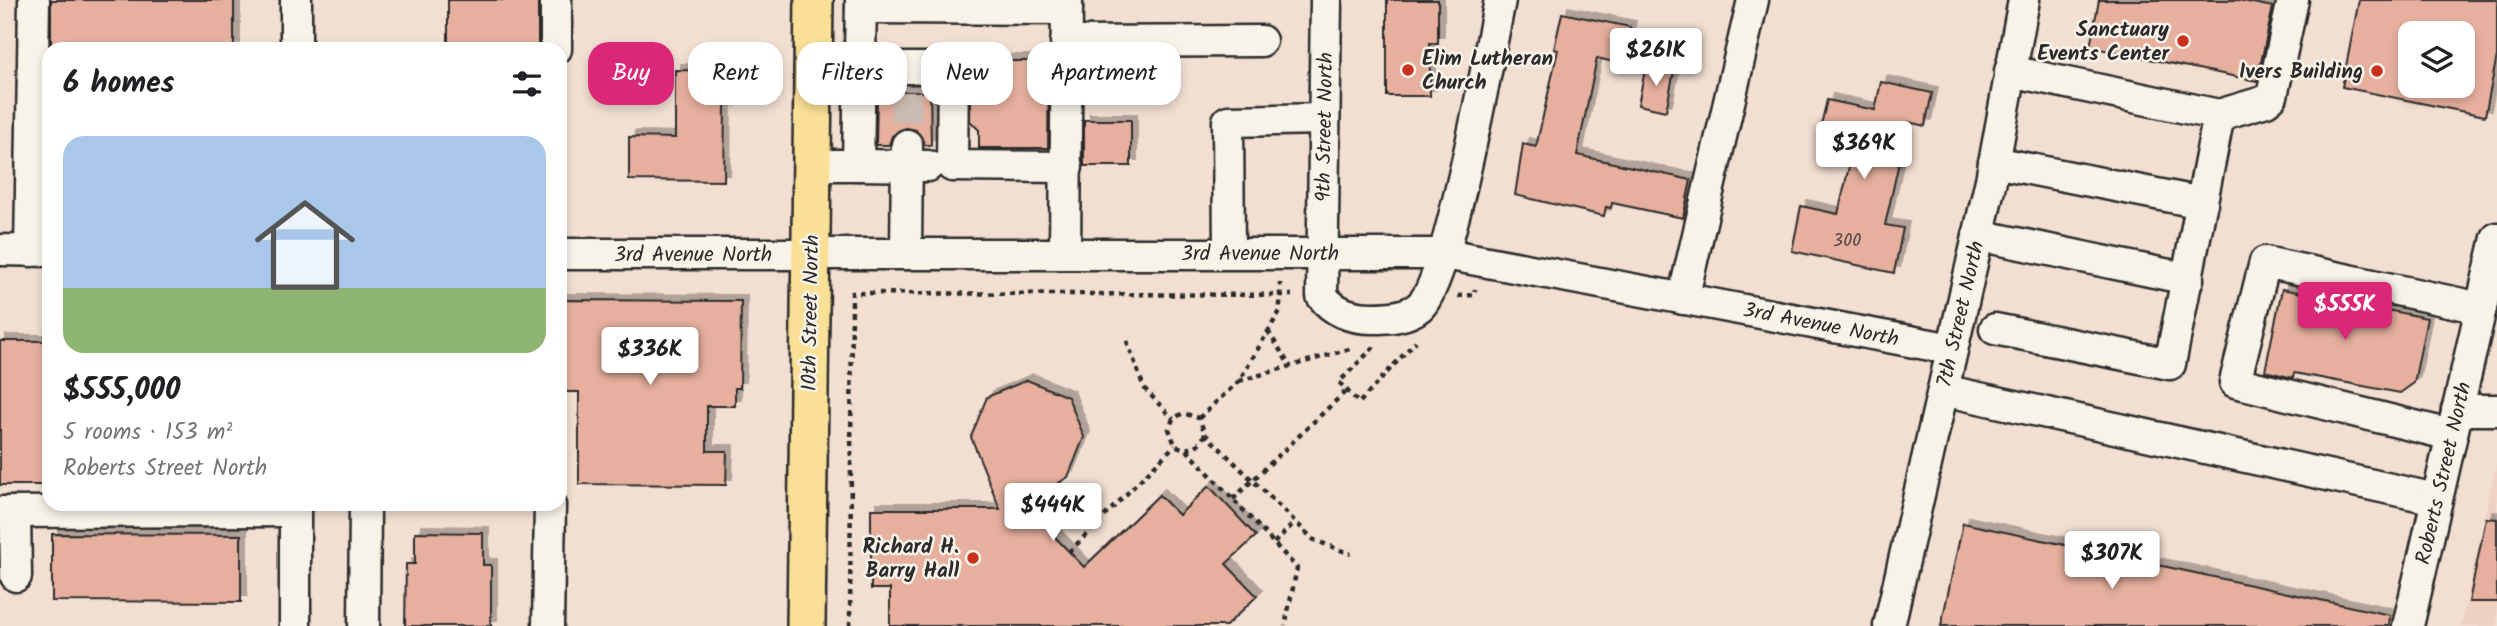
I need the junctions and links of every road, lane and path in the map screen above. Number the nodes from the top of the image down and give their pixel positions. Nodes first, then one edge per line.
1 (34, 0) edge
2 (296, 0) edge
3 (556, 0) edge
4 (814, 0) edge
5 (1326, 0) edge
6 (1500, 0) edge
7 (1753, 0) edge
8 (2024, 0) edge
9 (2293, 0) edge
10 (861, 4) edge
11 (1066, 4) edge
12 (1261, 41) dead end
13 (296, 42) edge
14 (556, 42) edge
15 (813, 42) edge
16 (860, 42) edge
17 (1066, 42) joint
18 (2010, 71) junction
19 (907, 80) edge
20 (813, 105) edge
21 (859, 105) edge
22 (1067, 105) edge
23 (2219, 115) junction
24 (1324, 119) junction
25 (907, 156) junction
26 (1994, 162) junction
27 (812, 165) junction
28 (858, 165) junction
29 (952, 166) junction
30 (1067, 167) junction
31 (2202, 204) junction
32 (1978, 235) junction
33 (2497, 238) edge
34 (0, 250) edge
35 (39, 251) edge
36 (1066, 253) junction
37 (1229, 253) junction
38 (1322, 253) junction
39 (567, 254) edge
40 (811, 254) junction
41 (906, 254) junction
42 (1445, 254) junction
43 (1280, 269) dead end
44 (2188, 279) junction
45 (1475, 286) dead end
46 (1280, 294) junction
47 (1300, 295) dead end
48 (1455, 296) dead end
49 (1684, 299) junction
50 (2481, 308) junction
51 (1995, 329) dead end
52 (1268, 331) junction
53 (1423, 332) dead end
54 (1382, 339) dead end
55 (1127, 341) dead end
56 (1952, 349) junction
57 (1290, 366) dead end
58 (1346, 390) junction
59 (1943, 390) junction
60 (2497, 410) edge
61 (1199, 418) junction
62 (1173, 419) junction
63 (2454, 423) junction
64 (1205, 434) junction
65 (1175, 445) junction
66 (1187, 449) junction
67 (1252, 481) junction
68 (1233, 499) junction
69 (2436, 499) junction
70 (65, 511) edge
71 (295, 511) edge
72 (365, 511) edge
73 (550, 511) edge
74 (8, 512) edge
75 (1295, 522) junction
76 (1274, 543) junction
77 (1069, 552) dead end
78 (1351, 554) dead end
79 (16, 576) dead end
80 (295, 626) edge
81 (364, 626) edge
82 (548, 626) edge
83 (806, 626) edge
84 (849, 626) edge
85 (1286, 626) edge
86 (1889, 626) edge
87 (2408, 626) edge

1 - 35 street
2 - 13 street
3 - 14 street
4 - 15 main road, 10th Street North
5 - 24 street, 9th Street North
6 - 42 street
7 - 49 street
8 - 18 street, 7th Street North
9 - 23 street
10 - 11 street
10 - 16 street
11 - 17 street
12 - 17 street
18 - 23 street
18 - 26 street, 7th Street North
19 - 29 street
20 - 27 main road, 10th Street North
21 - 28 street
22 - 30 street
23 - 31 street
24 - 37 street
24 - 38 street, 9th Street North
25 - 28 street
25 - 29 street
25 - 41 street
26 - 31 street
26 - 32 street, 7th Street North
27 - 28 street
27 - 40 main road, 10th Street North
29 - 30 street
30 - 36 street
31 - 44 street
32 - 44 street
32 - 56 street, 7th Street North
33 - 50 street, Roberts Street North
34 - 35 street
36 - 37 street, 3rd Avenue North
36 - 41 street, 3rd Avenue North
37 - 38 street, 3rd Avenue North
38 - 42 street, 3rd Avenue North
38 - 42 street, 9th Street North
39 - 40 street, 3rd Avenue North
40 - 41 street, 3rd Avenue North
40 - 83 main road, 10th Street North
42 - 49 street, 3rd Avenue North
43 - 46 path
44 - 51 street
45 - 48 path
46 - 47 path
46 - 52 path
46 - 84 path
49 - 56 street, 3rd Avenue North
50 - 63 street, Roberts Street North
50 - 63 street
52 - 57 path
52 - 61 path
53 - 58 path
54 - 58 path
55 - 62 path
56 - 59 street, 7th Street North
58 - 67 path
59 - 69 street
59 - 86 street, 7th Street North
60 - 63 street
61 - 62 path
61 - 64 path
62 - 65 path
63 - 69 street, Roberts Street North
64 - 66 path
64 - 67 path
65 - 66 path
65 - 77 path
66 - 68 path
67 - 68 path
67 - 75 path
68 - 76 path
69 - 87 street, Roberts Street North
70 - 74 street
71 - 80 street
72 - 81 street
73 - 82 street
74 - 79 street
75 - 76 path
75 - 78 path
76 - 85 path

